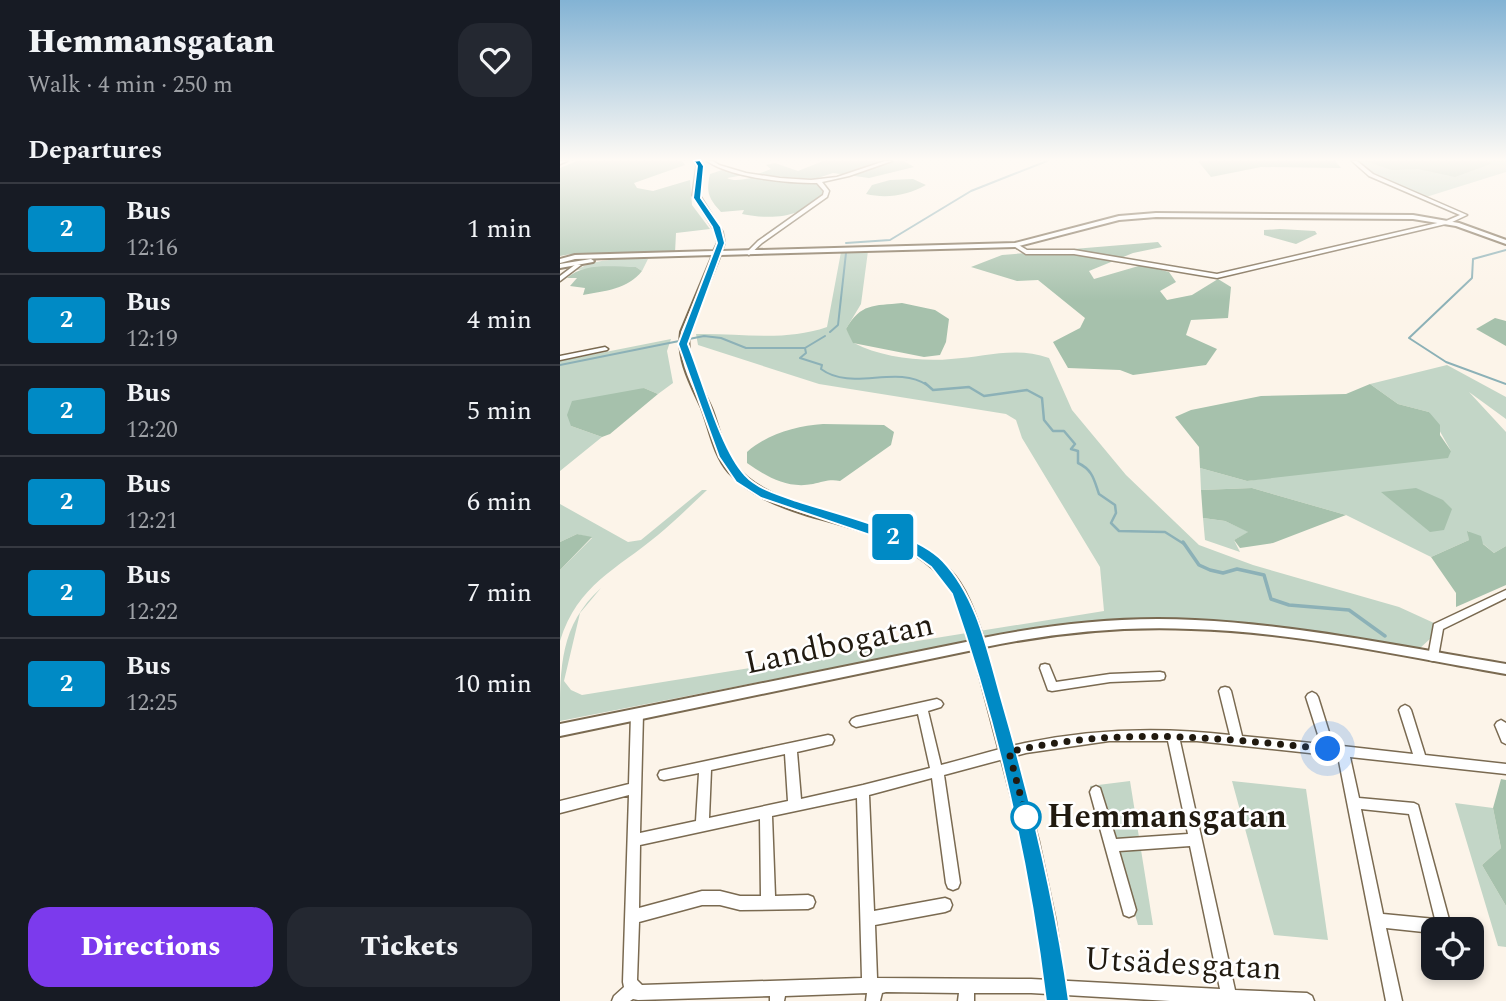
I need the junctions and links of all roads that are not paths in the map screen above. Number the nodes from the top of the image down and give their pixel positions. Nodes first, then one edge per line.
1 (704, 208) edge
2 (808, 208) edge
3 (1447, 208) edge
4 (1446, 222) junction
5 (1506, 242) edge
6 (1015, 244) junction
7 (749, 253) junction
8 (715, 255) junction
9 (581, 262) junction
10 (561, 264) edge
11 (562, 277) edge
12 (605, 349) dead end
13 (560, 358) edge
14 (1506, 594) edge
15 (977, 645) junction
16 (1433, 657) junction
17 (1045, 668) dead end
18 (1506, 669) edge
19 (1160, 676) dead end
20 (1225, 691) dead end
21 (1312, 698) dead end
22 (937, 704) dead end
23 (922, 708) junction
24 (1405, 710) dead end
25 (637, 714) junction
26 (856, 722) dead end
27 (1501, 725) dead end
28 (560, 730) edge
29 (1173, 734) junction
30 (1506, 739) edge
31 (828, 740) dead end
32 (1237, 740) junction
33 (791, 748) junction
34 (1328, 749) junction
35 (1343, 751) junction
36 (1009, 752) junction
37 (1420, 758) junction
38 (705, 766) junction
39 (1506, 769) edge
40 (937, 772) junction
41 (664, 775) dead end
42 (635, 788) junction
43 (863, 791) junction
44 (1096, 792) dead end
45 (1354, 803) junction
46 (795, 806) junction
47 (560, 807) edge
48 (766, 812) junction
49 (702, 826) junction
50 (634, 840) junction
51 (1195, 840) junction
52 (1111, 845) junction
53 (953, 883) dead end
54 (768, 902) junction
55 (808, 902) dead end
56 (945, 905) dead end
57 (1129, 910) dead end
58 (632, 917) junction
59 (868, 919) junction
60 (1378, 920) junction
61 (633, 989) junction
62 (873, 991) edge
63 (967, 993) edge
64 (1057, 994) edge
65 (778, 995) edge
66 (1229, 995) junction
67 (619, 1001) edge
68 (1307, 1001) edge
69 (1395, 1001) edge

1 - 8 street
2 - 7 street
3 - 4 street
4 - 5 street
4 - 6 street
4 - 6 street
6 - 7 street
7 - 8 street
8 - 9 street
8 - 15 street
9 - 10 street
9 - 11 street
10 - 11 street
12 - 13 street
14 - 16 street
15 - 16 street, Landbogatan
15 - 25 street, Landbogatan
15 - 36 street
16 - 18 street, Landbogatan
17 - 19 street
20 - 32 street
21 - 34 street
22 - 23 street
23 - 26 street
23 - 40 street
24 - 37 street
25 - 28 street, Landbogatan
25 - 42 street
27 - 30 street
29 - 32 street
29 - 36 street
29 - 51 street
31 - 33 street
32 - 34 street
33 - 38 street
33 - 46 street
34 - 35 street
35 - 37 street
35 - 45 street
36 - 40 street
36 - 64 street
37 - 39 street
38 - 41 street
38 - 49 street
40 - 43 street
40 - 53 street
42 - 47 street
42 - 50 street
43 - 46 street
43 - 59 street
44 - 52 street
45 - 60 street
45 - 60 street
46 - 48 street
48 - 49 street
48 - 54 street
49 - 50 street
50 - 58 street
51 - 52 street
51 - 66 street
52 - 57 street
54 - 55 street
54 - 58 street
56 - 59 street
58 - 61 street
59 - 62 street
60 - 69 street
61 - 65 street
61 - 67 street
62 - 63 street
62 - 65 street
63 - 64 street
64 - 66 street, Utsädesgatan
66 - 68 street, Utsädesgatan

